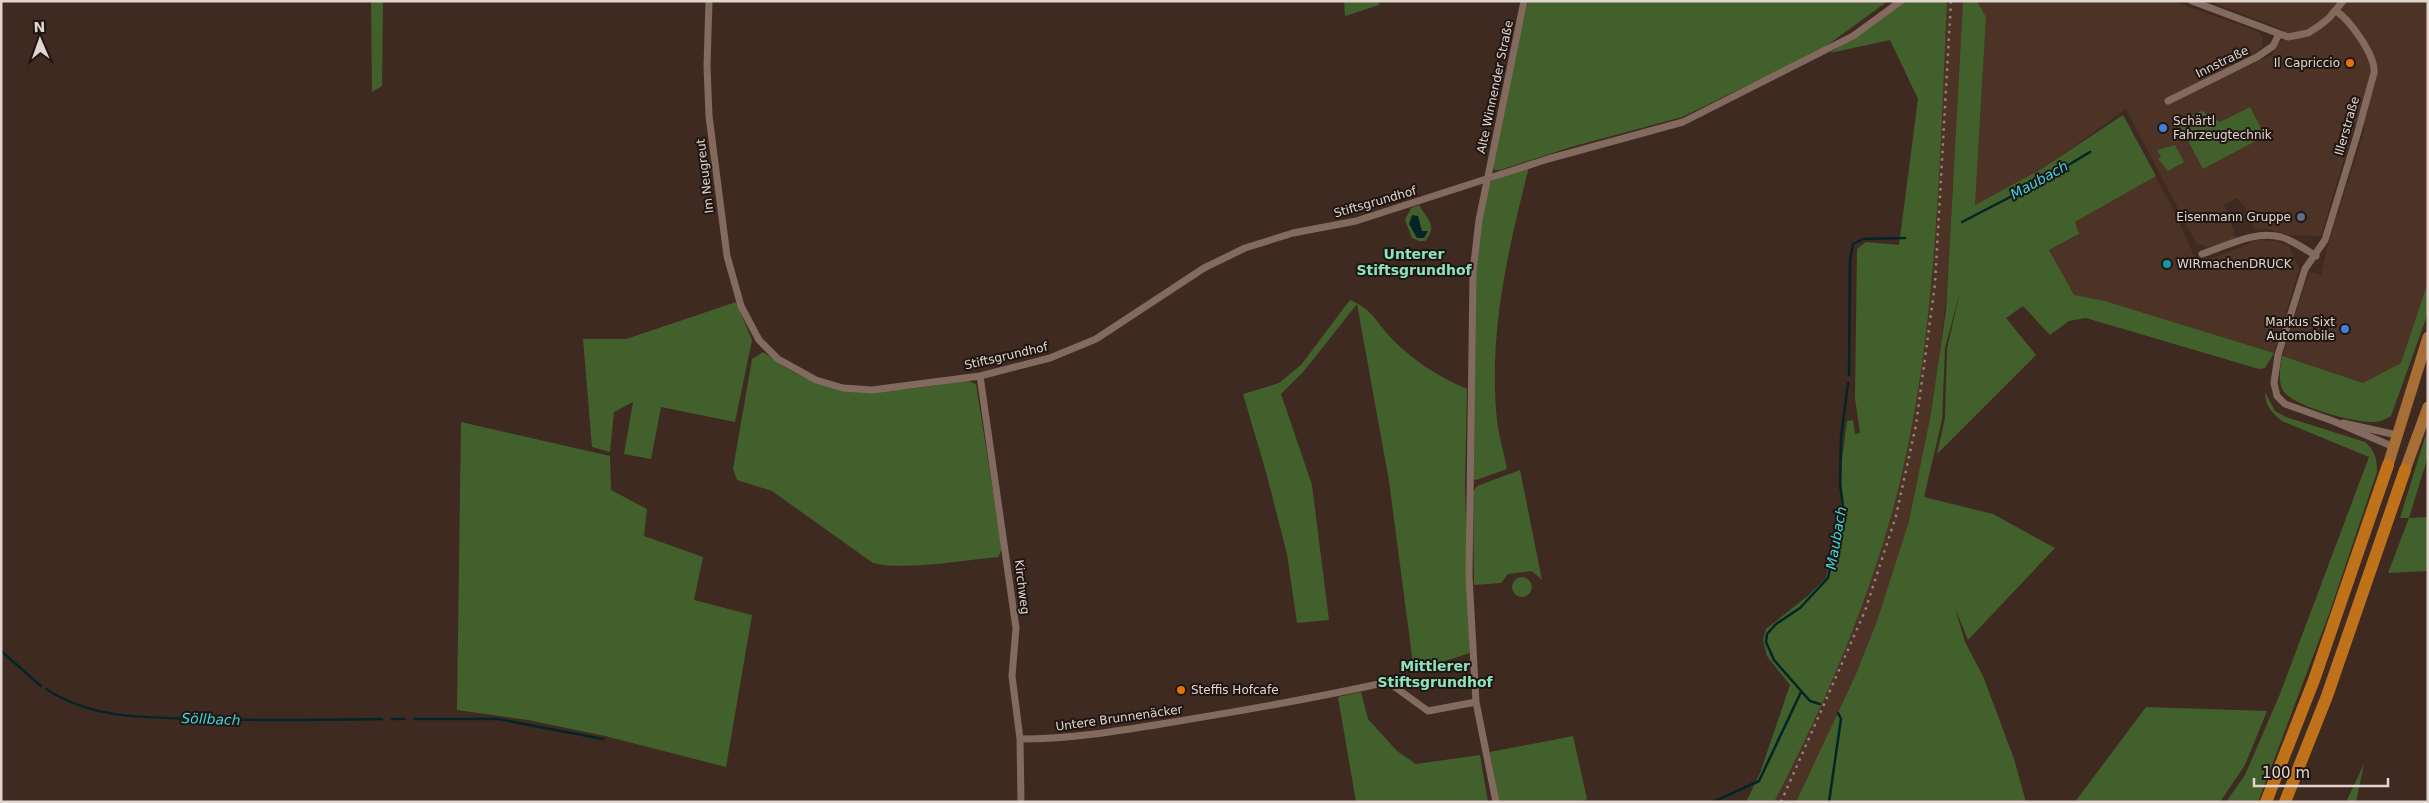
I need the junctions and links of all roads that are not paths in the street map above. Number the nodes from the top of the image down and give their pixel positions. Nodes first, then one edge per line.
1 (709, 1) edge
2 (1524, 1) edge
3 (1900, 1) edge
4 (2192, 1) edge
5 (2343, 1) edge
6 (2336, 11) junction
7 (2279, 34) junction
8 (2168, 101) dead end
9 (1488, 178) junction
10 (2202, 254) dead end
11 (2316, 256) junction
12 (2428, 337) edge
13 (759, 340) joint
14 (980, 376) junction
15 (2428, 407) edge
16 (2333, 421) junction
17 (2398, 435) junction
18 (2416, 440) junction
19 (2394, 447) junction
20 (2411, 452) junction
21 (2388, 465) joint
22 (2405, 470) joint
23 (1476, 702) junction
24 (1020, 739) junction
25 (1021, 802) edge
26 (1496, 802) edge
27 (2266, 802) edge
28 (2285, 802) edge

1 - 13 street, Im Neugreut
2 - 9 street, Alte Winnender Straße
3 - 9 street, Stiftsgrundhof
4 - 7 street
5 - 6 street
6 - 7 street
6 - 11 street, Illerstraße
7 - 8 street, Innstraße
9 - 14 street, Stiftsgrundhof
9 - 23 street
10 - 11 street
11 - 16 street, Illerstraße
12 - 17 main road
13 - 14 street, Stiftsgrundhof
14 - 24 street, Kirchweg
15 - 18 main road
16 - 17 street, Illerstraße
16 - 19 street, Illerstraße
17 - 18 main road
17 - 19 main road
18 - 20 main road
19 - 20 main road
19 - 21 main road
20 - 22 main road
21 - 27 highway
22 - 28 highway
23 - 24 street, Untere Brunnenäcker
23 - 26 street
24 - 25 street, Kirchweg

